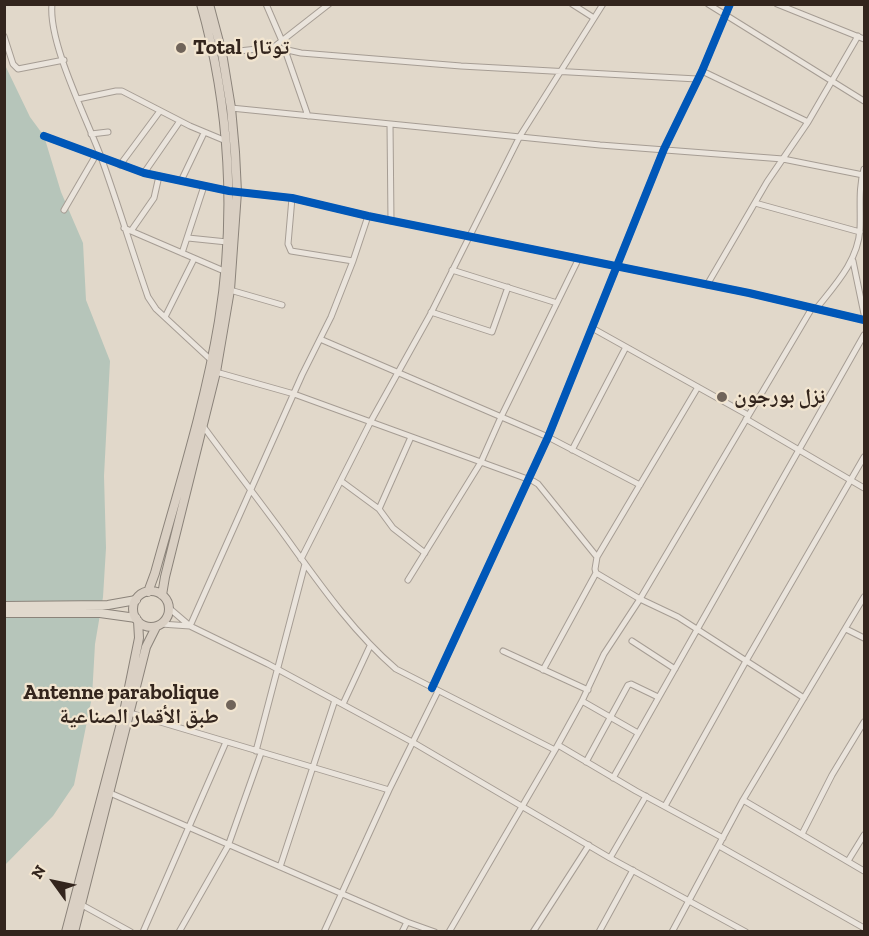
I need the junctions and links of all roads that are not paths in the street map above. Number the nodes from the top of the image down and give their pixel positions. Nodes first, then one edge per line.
1 (52, 4) edge
2 (201, 4) edge
3 (209, 4) edge
4 (266, 4) edge
5 (329, 4) edge
6 (572, 4) edge
7 (603, 4) edge
8 (708, 4) edge
9 (730, 4) edge
10 (777, 4) edge
11 (725, 16) junction
12 (594, 18) junction
13 (4, 36) edge
14 (858, 36) junction
15 (864, 39) edge
16 (282, 41) junction
17 (274, 47) junction
18 (285, 51) junction
19 (222, 53) junction
20 (64, 60) junction
21 (702, 71) junction
22 (561, 72) junction
23 (697, 79) junction
24 (832, 81) junction
25 (78, 99) junction
26 (864, 101) edge
27 (231, 108) junction
28 (160, 111) junction
29 (308, 116) junction
30 (180, 121) junction
31 (808, 122) junction
32 (390, 124) junction
33 (108, 132) dead end
34 (204, 132) junction
35 (92, 134) junction
36 (44, 136) dead end
37 (520, 136) junction
38 (226, 141) junction
39 (664, 149) junction
40 (98, 156) junction
41 (783, 159) junction
42 (120, 165) junction
43 (864, 172) edge
44 (144, 173) junction
45 (159, 176) junction
46 (181, 181) junction
47 (204, 186) junction
48 (233, 191) junction
49 (292, 198) junction
50 (754, 203) junction
51 (64, 210) dead end
52 (368, 216) junction
53 (391, 221) junction
54 (124, 228) junction
55 (131, 231) junction
56 (860, 232) junction
57 (468, 237) junction
58 (188, 238) junction
59 (227, 242) junction
60 (182, 254) junction
61 (194, 259) junction
62 (578, 260) junction
63 (353, 261) junction
64 (853, 261) junction
65 (617, 268) junction
66 (452, 270) junction
67 (225, 271) junction
68 (706, 285) junction
69 (508, 287) junction
70 (230, 290) junction
71 (557, 303) junction
72 (282, 305) dead end
73 (814, 309) junction
74 (431, 312) junction
75 (864, 314) edge
76 (165, 317) junction
77 (864, 320) edge
78 (592, 328) junction
79 (864, 335) edge
80 (320, 339) junction
81 (626, 347) junction
82 (211, 360) junction
83 (216, 372) junction
84 (398, 373) junction
85 (699, 387) junction
86 (294, 394) junction
87 (501, 417) junction
88 (747, 417) junction
89 (371, 421) junction
90 (203, 426) junction
91 (411, 437) junction
92 (548, 437) junction
93 (799, 449) junction
94 (572, 450) junction
95 (864, 458) edge
96 (481, 462) junction
97 (529, 479) junction
98 (852, 480) junction
99 (341, 481) junction
100 (640, 485) junction
101 (864, 488) edge
102 (250, 492) junction
103 (379, 509) junction
104 (425, 553) junction
105 (597, 557) junction
106 (303, 561) junction
107 (596, 573) junction
108 (408, 580) dead end
109 (148, 592) junction
110 (162, 596) junction
111 (864, 597) edge
112 (640, 599) junction
113 (136, 600) junction
114 (4, 606) edge
115 (168, 608) junction
116 (4, 614) edge
117 (137, 619) junction
118 (158, 625) junction
119 (190, 626) junction
120 (697, 629) junction
121 (846, 629) junction
122 (864, 638) edge
123 (632, 641) dead end
124 (370, 646) junction
125 (503, 651) dead end
126 (746, 661) junction
127 (278, 669) junction
128 (675, 669) junction
129 (543, 670) junction
130 (435, 689) junction
131 (588, 690) junction
132 (658, 698) junction
133 (804, 698) junction
134 (335, 700) junction
135 (582, 701) junction
136 (343, 704) junction
137 (130, 713) junction
138 (610, 716) junction
139 (864, 722) edge
140 (638, 733) junction
141 (226, 742) junction
142 (414, 742) junction
143 (556, 748) junction
144 (258, 752) junction
145 (586, 762) junction
146 (313, 767) junction
147 (613, 778) junction
148 (389, 790) junction
149 (110, 793) junction
150 (645, 796) junction
151 (743, 800) junction
152 (521, 806) junction
153 (665, 806) junction
154 (189, 828) junction
155 (802, 834) junction
156 (864, 835) edge
157 (723, 838) junction
158 (589, 845) junction
159 (228, 846) junction
160 (719, 846) junction
161 (610, 858) junction
162 (848, 861) junction
163 (280, 867) junction
164 (633, 870) junction
165 (864, 870) edge
166 (342, 893) junction
167 (690, 900) junction
168 (82, 904) junction
169 (407, 922) junction
170 (864, 928) edge
171 (743, 931) edge
172 (66, 932) edge
173 (74, 932) edge
174 (131, 932) edge
175 (143, 932) edge
176 (179, 932) edge
177 (324, 932) edge
178 (402, 932) edge
179 (435, 932) edge
180 (449, 932) edge
181 (533, 932) edge
182 (599, 932) edge
183 (672, 932) edge

1 - 20 street
2 - 38 highway
3 - 19 highway
4 - 16 street
5 - 16 street
6 - 12 street
7 - 12 street
8 - 11 street
9 - 11 street
10 - 14 street
11 - 21 street
11 - 24 street
12 - 22 street
13 - 20 street
14 - 15 street
14 - 24 street
16 - 17 street
17 - 18 street
17 - 19 street
18 - 22 street
18 - 29 street
19 - 27 highway
20 - 25 street
21 - 23 street
21 - 31 street
22 - 23 street
22 - 37 street
23 - 39 street
24 - 26 street
24 - 31 street
25 - 28 street
25 - 35 street
27 - 29 street
27 - 48 highway
28 - 30 street
28 - 42 street
29 - 32 street
30 - 34 street
30 - 44 street
31 - 41 street
32 - 37 street
32 - 53 street
33 - 35 street
34 - 38 street
34 - 46 street
35 - 40 street
36 - 40 street
37 - 39 street
37 - 57 street
38 - 48 highway
39 - 41 street
39 - 65 street
40 - 42 street
40 - 51 street
40 - 54 street
41 - 43 street
41 - 50 street
42 - 44 street
43 - 56 street
44 - 45 street
45 - 46 street
45 - 55 street
46 - 47 street
47 - 48 street
47 - 58 street
48 - 49 street
48 - 59 highway
48 - 70 highway
49 - 52 street
49 - 63 street
50 - 56 street
50 - 68 street
52 - 53 street
52 - 63 street
53 - 57 street
54 - 55 street
54 - 76 street
55 - 60 street
56 - 64 street
57 - 62 street
57 - 66 street
58 - 59 street
58 - 60 street
59 - 67 highway
60 - 61 street
61 - 67 street
61 - 76 street
62 - 65 street
62 - 71 street
63 - 80 street
64 - 73 street
64 - 75 street
65 - 68 street
65 - 78 street
66 - 69 street
66 - 74 street
67 - 82 highway
68 - 73 street
69 - 71 street
69 - 74 street
70 - 72 street
70 - 83 highway
71 - 87 street
73 - 77 street
73 - 88 street
74 - 84 street
76 - 82 street
78 - 81 street
78 - 92 street
79 - 93 street
80 - 84 street
80 - 86 street
81 - 85 street
81 - 94 street
82 - 109 highway
83 - 86 street
83 - 90 highway
84 - 87 street
84 - 89 street
85 - 88 street
85 - 100 street
86 - 89 street
86 - 102 street
87 - 92 street
87 - 96 street
88 - 93 street
88 - 112 street
89 - 91 street
89 - 99 street
90 - 102 street
90 - 110 highway
91 - 96 street
91 - 103 street
92 - 94 street
92 - 97 street
93 - 98 street
93 - 120 street
94 - 100 street
95 - 98 street
96 - 97 street
96 - 104 street
97 - 105 street
97 - 130 street
98 - 101 street
98 - 126 street
99 - 103 street
99 - 106 street
100 - 105 street
102 - 106 street
102 - 119 street
103 - 104 street
104 - 108 street
105 - 107 street
106 - 124 street
106 - 127 street
107 - 112 street
107 - 129 street
109 - 110 highway
109 - 113 highway
110 - 115 highway
111 - 121 street
112 - 120 street
112 - 131 street
113 - 114 main road
113 - 117 highway
115 - 118 highway
115 - 119 street
116 - 117 main road
117 - 118 highway
117 - 172 highway
118 - 119 street
118 - 137 highway
119 - 127 street
120 - 126 street
120 - 128 street
121 - 122 street
121 - 133 street
123 - 128 street
124 - 130 street
124 - 136 street
125 - 129 street
126 - 133 street
126 - 153 street
127 - 134 street
127 - 144 street
128 - 132 street
129 - 131 street
130 - 142 street
130 - 143 street
131 - 135 street
132 - 138 street
132 - 140 street
133 - 151 street
134 - 136 street
134 - 146 street
135 - 138 street
135 - 143 street
136 - 142 street
137 - 141 street
137 - 149 highway
138 - 140 street
138 - 145 street
139 - 155 street
140 - 147 street
141 - 144 street
141 - 154 street
142 - 148 street
142 - 152 street
143 - 145 street
143 - 152 street
144 - 146 street
144 - 159 street
145 - 147 street
146 - 148 street
146 - 163 street
147 - 150 street
148 - 166 street
149 - 154 street
149 - 168 highway
150 - 153 street
150 - 161 street
151 - 155 street
151 - 157 street
152 - 158 street
152 - 180 street
153 - 157 street
154 - 159 street
154 - 175 street
155 - 162 street
156 - 162 street
157 - 160 street
158 - 161 street
158 - 181 street
159 - 163 street
159 - 176 street
160 - 167 street
160 - 170 street
161 - 164 street
162 - 165 street
163 - 166 street
164 - 167 street
164 - 182 street
166 - 169 street
166 - 177 street
167 - 171 street
167 - 183 street
168 - 173 highway
168 - 174 street
169 - 178 street
169 - 179 street

